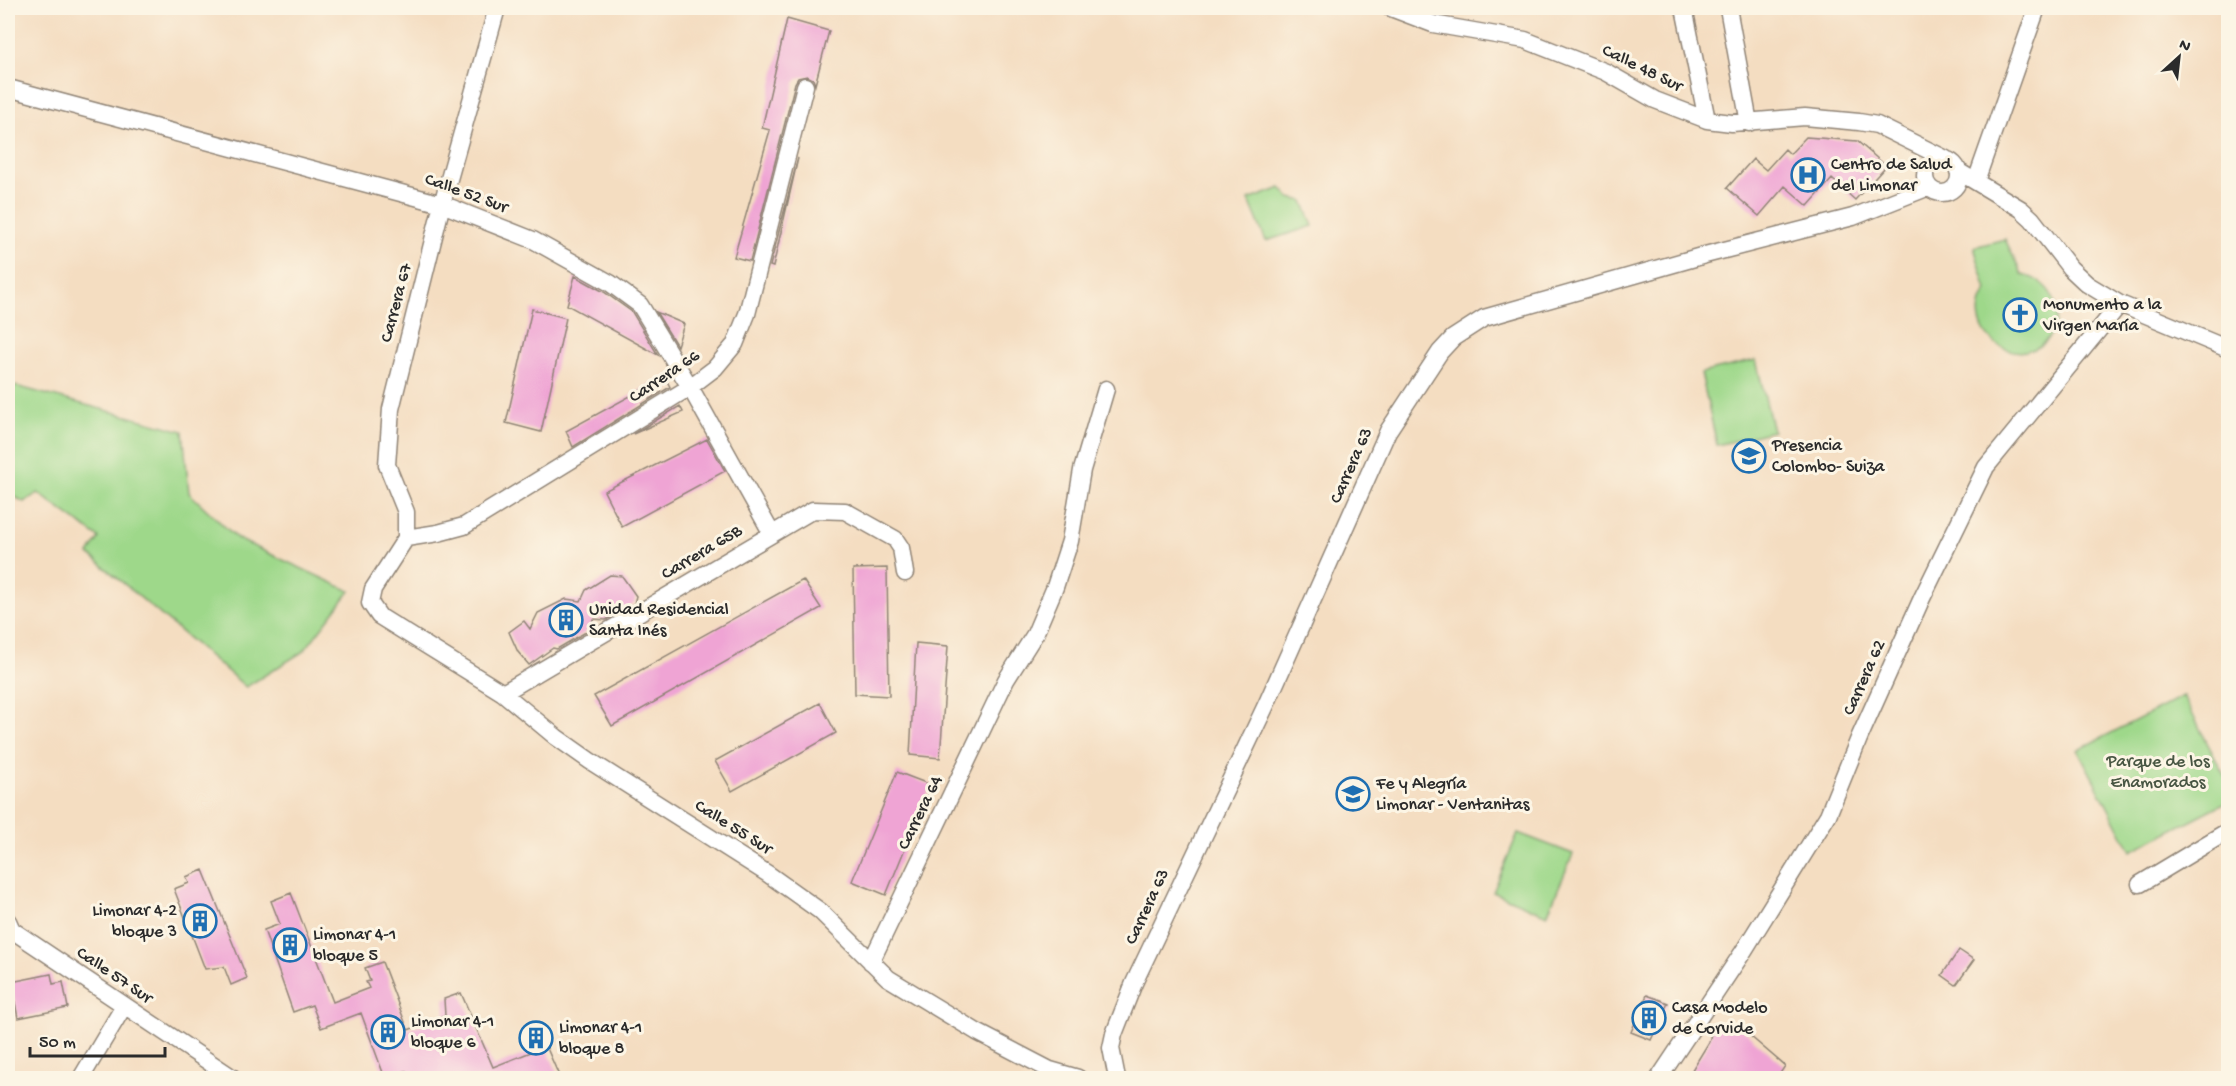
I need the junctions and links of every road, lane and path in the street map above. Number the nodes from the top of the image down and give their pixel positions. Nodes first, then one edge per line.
1 (497, 8) edge
2 (1391, 8) edge
3 (1684, 8) edge
4 (1728, 8) edge
5 (2037, 8) edge
6 (805, 86) dead end
7 (8, 88) edge
8 (1707, 120) junction
9 (1749, 123) junction
10 (1952, 165) junction
11 (1976, 181) junction
12 (1929, 187) junction
13 (442, 204) junction
14 (2120, 304) junction
15 (2229, 349) edge
16 (690, 387) junction
17 (1107, 389) dead end
18 (772, 534) junction
19 (406, 538) junction
20 (905, 573) dead end
21 (503, 693) junction
22 (2229, 831) edge
23 (2140, 884) dead end
24 (9, 927) edge
25 (871, 962) junction
26 (124, 1006) junction
27 (81, 1078) edge
28 (233, 1078) edge
29 (1078, 1078) edge
30 (1117, 1078) edge
31 (1659, 1078) edge

1 - 13 street, Carrera 67
2 - 8 street, Calle 48 Sur
3 - 8 street
4 - 9 street
5 - 11 street
6 - 16 street, Carrera 66
7 - 13 street, Calle 52 Sur
8 - 9 street, Calle 48 Sur
9 - 10 street, Calle 48 Sur
10 - 11 street, Calle 48 Sur
10 - 12 street
10 - 12 street
11 - 14 street, Calle 48 Sur
12 - 30 street, Carrera 63
13 - 16 street, Calle 52 Sur
13 - 19 street, Carrera 67
14 - 15 street, Calle 48 Sur
14 - 31 street, Carrera 62
16 - 18 street, Calle 52 Sur
16 - 19 street, Carrera 66
17 - 25 street, Carrera 64
18 - 20 street, Carrera 65B
18 - 21 street, Carrera 65B
19 - 21 street, Calle 55 Sur
21 - 25 street, Calle 55 Sur
22 - 23 street
24 - 26 street, Calle 57 Sur
25 - 29 street, Calle 55 Sur
26 - 27 street
26 - 28 street, Calle 57 Sur

